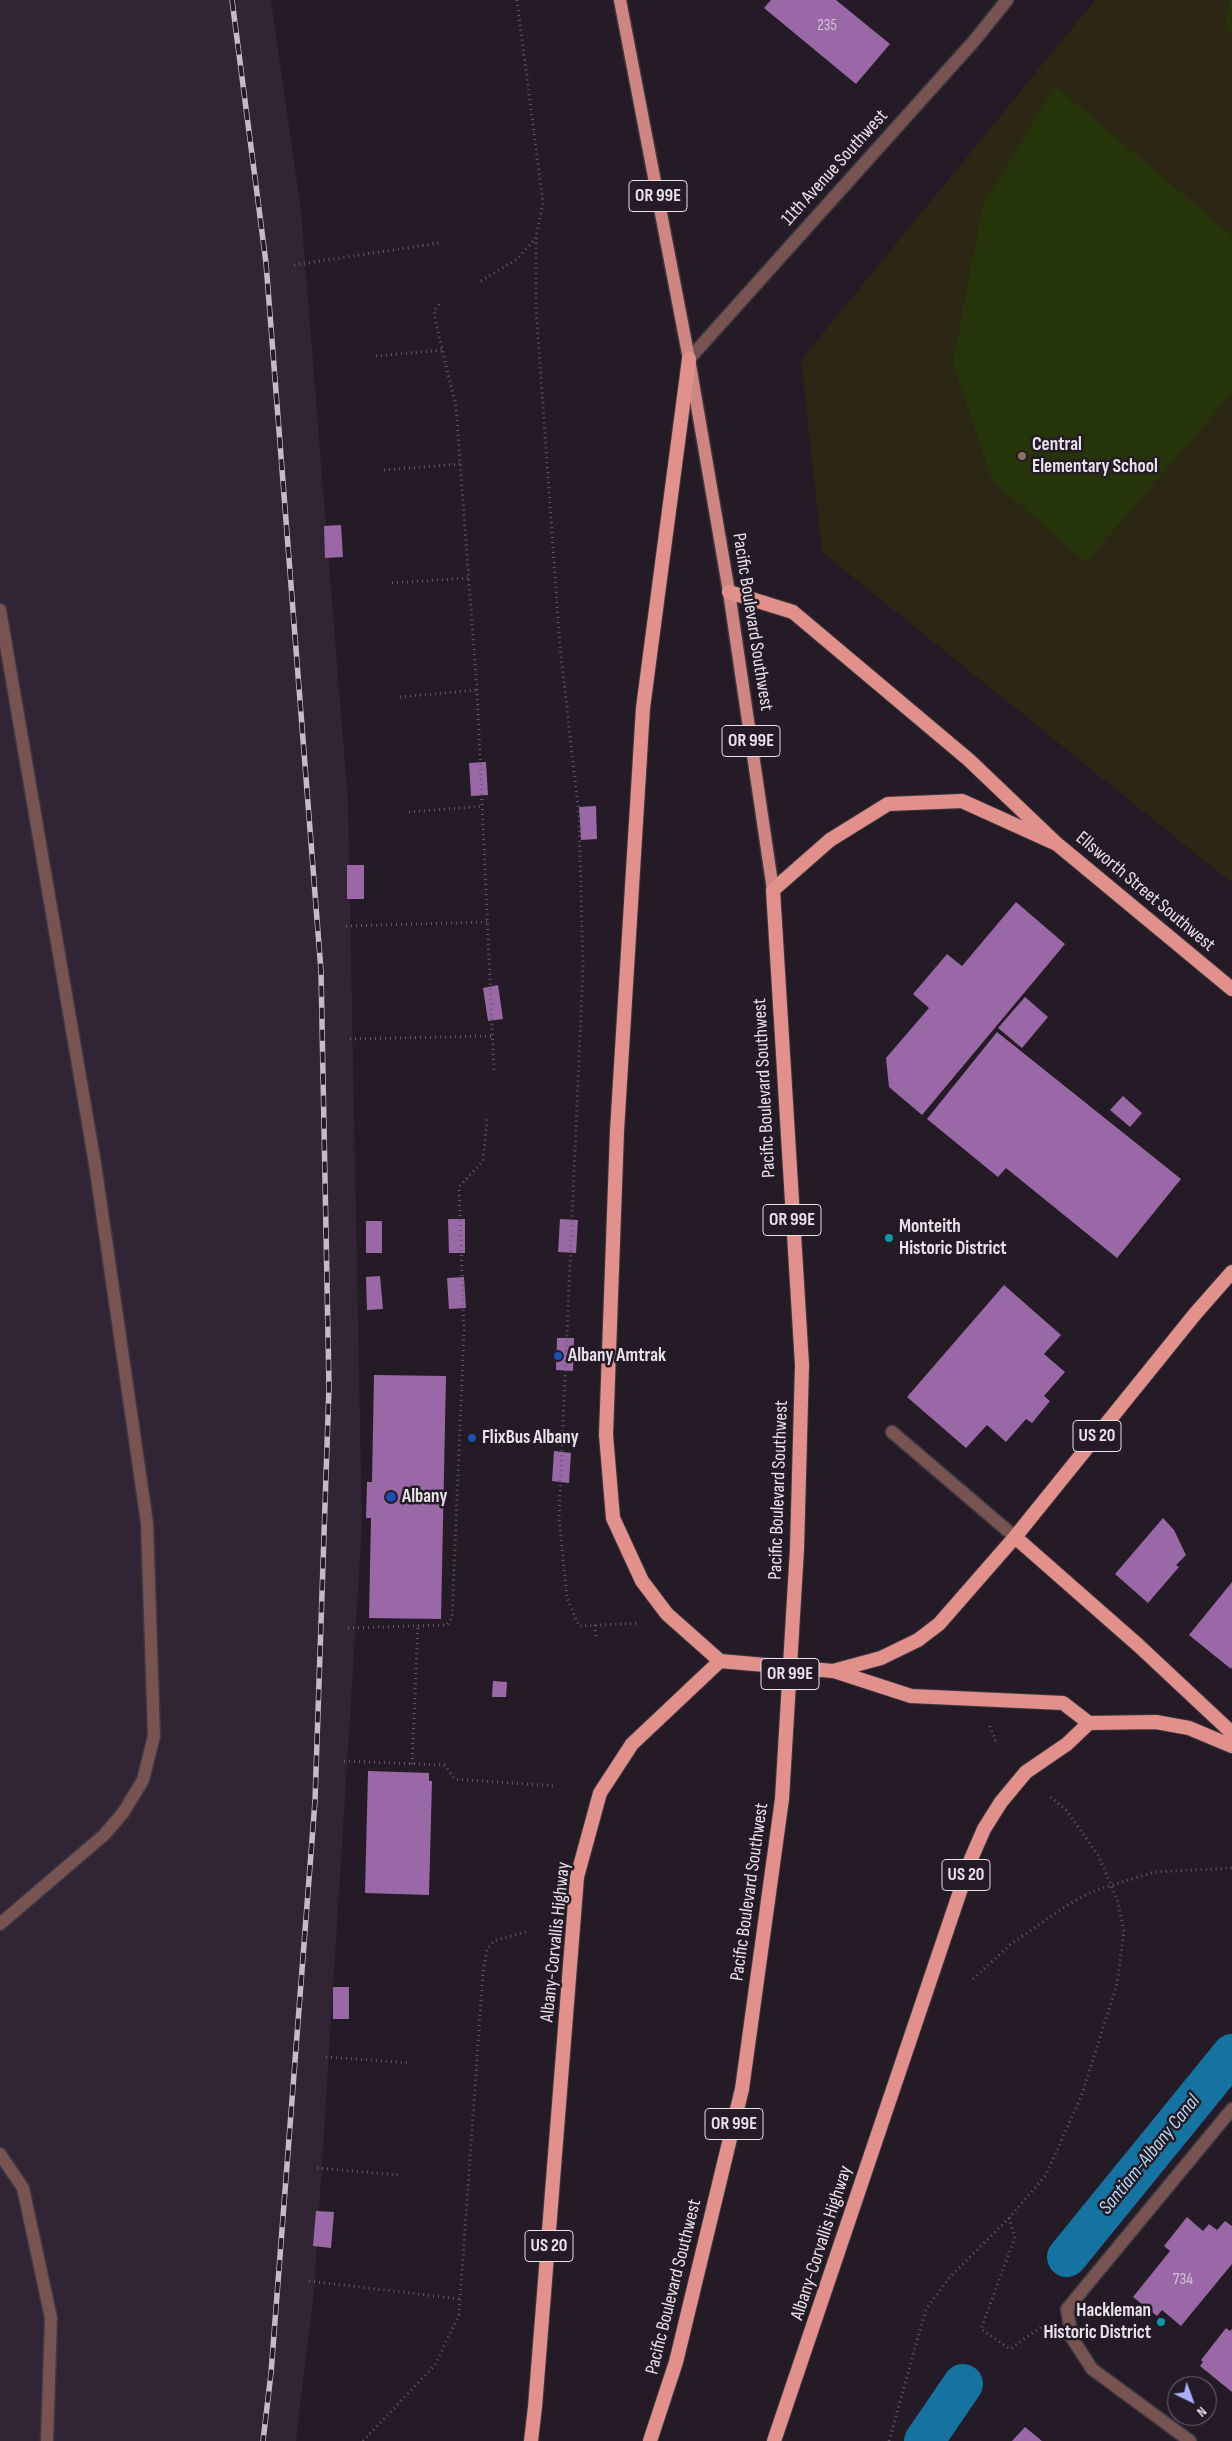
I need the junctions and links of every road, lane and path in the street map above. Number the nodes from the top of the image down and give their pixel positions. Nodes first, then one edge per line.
1 (516, 0) edge
2 (620, 0) edge
3 (1007, 0) edge
4 (536, 237) junction
5 (439, 243) dead end
6 (294, 265) dead end
7 (481, 281) dead end
8 (439, 304) dead end
9 (442, 350) junction
10 (376, 356) dead end
11 (689, 359) junction
12 (460, 464) junction
13 (384, 470) dead end
14 (469, 578) junction
15 (392, 583) dead end
16 (729, 592) junction
17 (0, 610) edge
18 (478, 690) junction
19 (400, 697) dead end
20 (483, 806) junction
21 (409, 812) dead end
22 (1057, 844) junction
23 (773, 890) junction
24 (488, 922) junction
25 (346, 926) dead end
26 (1232, 989) edge
27 (493, 1036) junction
28 (350, 1039) dead end
29 (494, 1070) dead end
30 (487, 1119) dead end
31 (1232, 1272) edge
32 (892, 1432) dead end
33 (1015, 1537) junction
34 (647, 1622) dead end
35 (418, 1625) junction
36 (595, 1625) junction
37 (348, 1628) dead end
38 (596, 1640) dead end
39 (720, 1661) junction
40 (833, 1671) junction
41 (1089, 1723) junction
42 (989, 1725) dead end
43 (1232, 1733) edge
44 (996, 1742) dead end
45 (1232, 1746) edge
46 (344, 1761) dead end
47 (412, 1764) junction
48 (554, 1786) dead end
49 (1048, 1795) dead end
50 (1232, 1868) edge
51 (1111, 1887) junction
52 (0, 1924) edge
53 (528, 1931) dead end
54 (973, 1979) dead end
55 (326, 2057) dead end
56 (411, 2063) dead end
57 (1232, 2109) edge
58 (0, 2154) edge
59 (317, 2168) dead end
60 (399, 2175) dead end
61 (1009, 2218) junction
62 (309, 2281) dead end
63 (460, 2299) junction
64 (1067, 2309) junction
65 (47, 2441) edge
66 (362, 2441) edge
67 (531, 2441) edge
68 (650, 2441) edge
69 (774, 2441) edge
70 (889, 2441) edge
71 (1190, 2441) edge

1 - 4 path
2 - 11 main road, Pacific Boulevard Southwest / OR 99E
3 - 11 street, 11th Avenue Southwest
4 - 7 path
4 - 36 path
5 - 6 path
8 - 9 path
9 - 10 path
9 - 12 path
11 - 16 main road, Pacific Boulevard Southwest / OR 99E
11 - 39 highway
12 - 13 path
12 - 14 path
14 - 15 path
14 - 18 path
16 - 22 highway
16 - 23 main road, Pacific Boulevard Southwest / OR 99E
17 - 52 street
18 - 19 path
18 - 20 path
20 - 21 path
20 - 24 path
22 - 23 highway
22 - 26 highway, Ellsworth Street Southwest
23 - 68 highway, Pacific Boulevard Southwest / OR 99E, bridge
24 - 25 path
24 - 27 path
27 - 28 path
27 - 29 path
30 - 35 path
31 - 33 highway, US 20
32 - 33 street
33 - 40 highway, US 20
33 - 43 highway
34 - 36 path
35 - 37 path
35 - 47 path
36 - 38 path
39 - 40 highway, US 20
39 - 67 highway, Albany-Corvallis Highway / US 20
40 - 41 highway
41 - 45 highway
41 - 69 highway, Albany-Corvallis Highway / US 20
42 - 44 path
46 - 47 path
47 - 48 path
49 - 51 path
50 - 51 path
51 - 54 path
51 - 61 path
53 - 63 path
55 - 56 path
57 - 64 street
58 - 65 street
59 - 60 path
61 - 64 path
61 - 70 path
62 - 63 path
63 - 66 path
64 - 71 street

